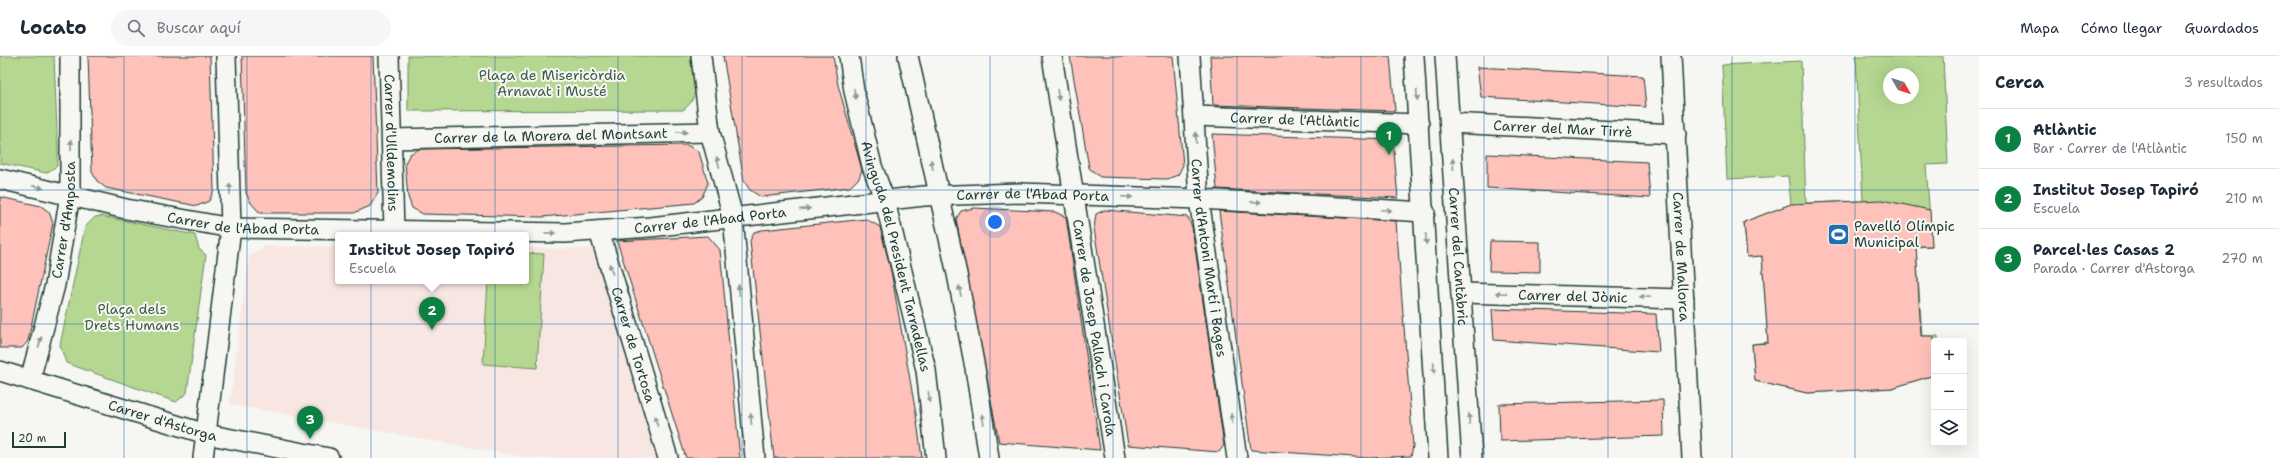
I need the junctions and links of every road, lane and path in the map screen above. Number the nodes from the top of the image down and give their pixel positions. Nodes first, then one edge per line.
1 (70, 56) edge
2 (226, 56) edge
3 (389, 56) edge
4 (701, 56) edge
5 (849, 56) edge
6 (908, 56) edge
7 (1052, 56) edge
8 (1190, 56) edge
9 (1414, 56) edge
10 (1445, 56) edge
11 (1671, 56) edge
12 (1195, 116) junction
13 (1450, 123) junction
14 (1420, 124) junction
15 (710, 132) junction
16 (1676, 134) junction
17 (392, 139) junction
18 (0, 179) edge
19 (70, 195) junction
20 (1074, 195) junction
21 (938, 196) junction
22 (1199, 199) junction
23 (885, 201) junction
24 (1425, 212) junction
25 (733, 217) junction
26 (231, 228) junction
27 (394, 231) junction
28 (599, 231) junction
29 (480, 232) edge
30 (529, 233) edge
31 (1461, 293) junction
32 (1684, 299) junction
33 (0, 371) edge
34 (30, 380) junction
35 (206, 434) junction
36 (203, 458) edge
37 (329, 458) edge
38 (668, 458) edge
39 (755, 458) edge
40 (936, 458) edge
41 (989, 458) edge
42 (1115, 458) edge
43 (1237, 458) edge
44 (1438, 458) edge
45 (1472, 458) edge
46 (1692, 458) edge

19 -> 1 street, Carrer d'Amposta
26 -> 2 street
3 - 17 street, Carrer d'Ulldemolins
4 - 15 street
5 -> 23 street, Avinguda del President Tarradellas
21 -> 6 street
7 -> 20 street, Carrer de Josep Pallach i Carola
8 - 12 street, Carrer d'Antoni Martí i Bages
9 -> 14 street
10 - 13 street, Carrer del Cantàbric
11 - 16 street, Carrer de Mallorca
12 - 14 street, Carrer de l'Atlàntic
22 -> 12 street, Carrer d'Antoni Martí i Bages
13 - 16 street, Carrer del Mar Tirrè
31 -> 13 street, Carrer del Cantàbric
14 - 24 street
17 -> 15 street, Carrer de la Morera del Montsant
25 -> 15 street
16 - 32 street, Carrer de Mallorca
17 - 27 street, Carrer d'Ulldemolins
18 -> 19 street, Carrer de l'Abad Porta
19 - 26 street, Carrer de l'Abad Porta
34 -> 19 street, Carrer d'Amposta
20 - 21 street, Carrer de l'Abad Porta
20 -> 22 street, Carrer de l'Abad Porta
20 - 42 street, Carrer de Josep Pallach i Carola
21 - 23 street, Carrer de l'Abad Porta
41 -> 21 street
22 -> 24 street, Carrer de l'Abad Porta
43 -> 22 street, Carrer d'Antoni Martí i Bages
25 -> 23 street, Carrer de l'Abad Porta
23 -> 40 street, Avinguda del President Tarradellas
24 -> 44 street
25 - 28 street, Carrer de l'Abad Porta
39 -> 25 street
26 - 27 street, Carrer de l'Abad Porta
26 - 35 street
27 -> 29 street, Carrer de l'Abad Porta
30 -> 28 street, Carrer de l'Abad Porta
38 -> 28 street, Carrer de Tortosa
32 -> 31 street, Carrer del Jònic
45 -> 31 street, Carrer del Cantàbric
32 - 46 street, Carrer de Mallorca
33 - 34 street, Carrer d'Astorga
34 - 35 street, Carrer d'Astorga
35 - 36 street
35 - 37 street, Carrer d'Astorga

